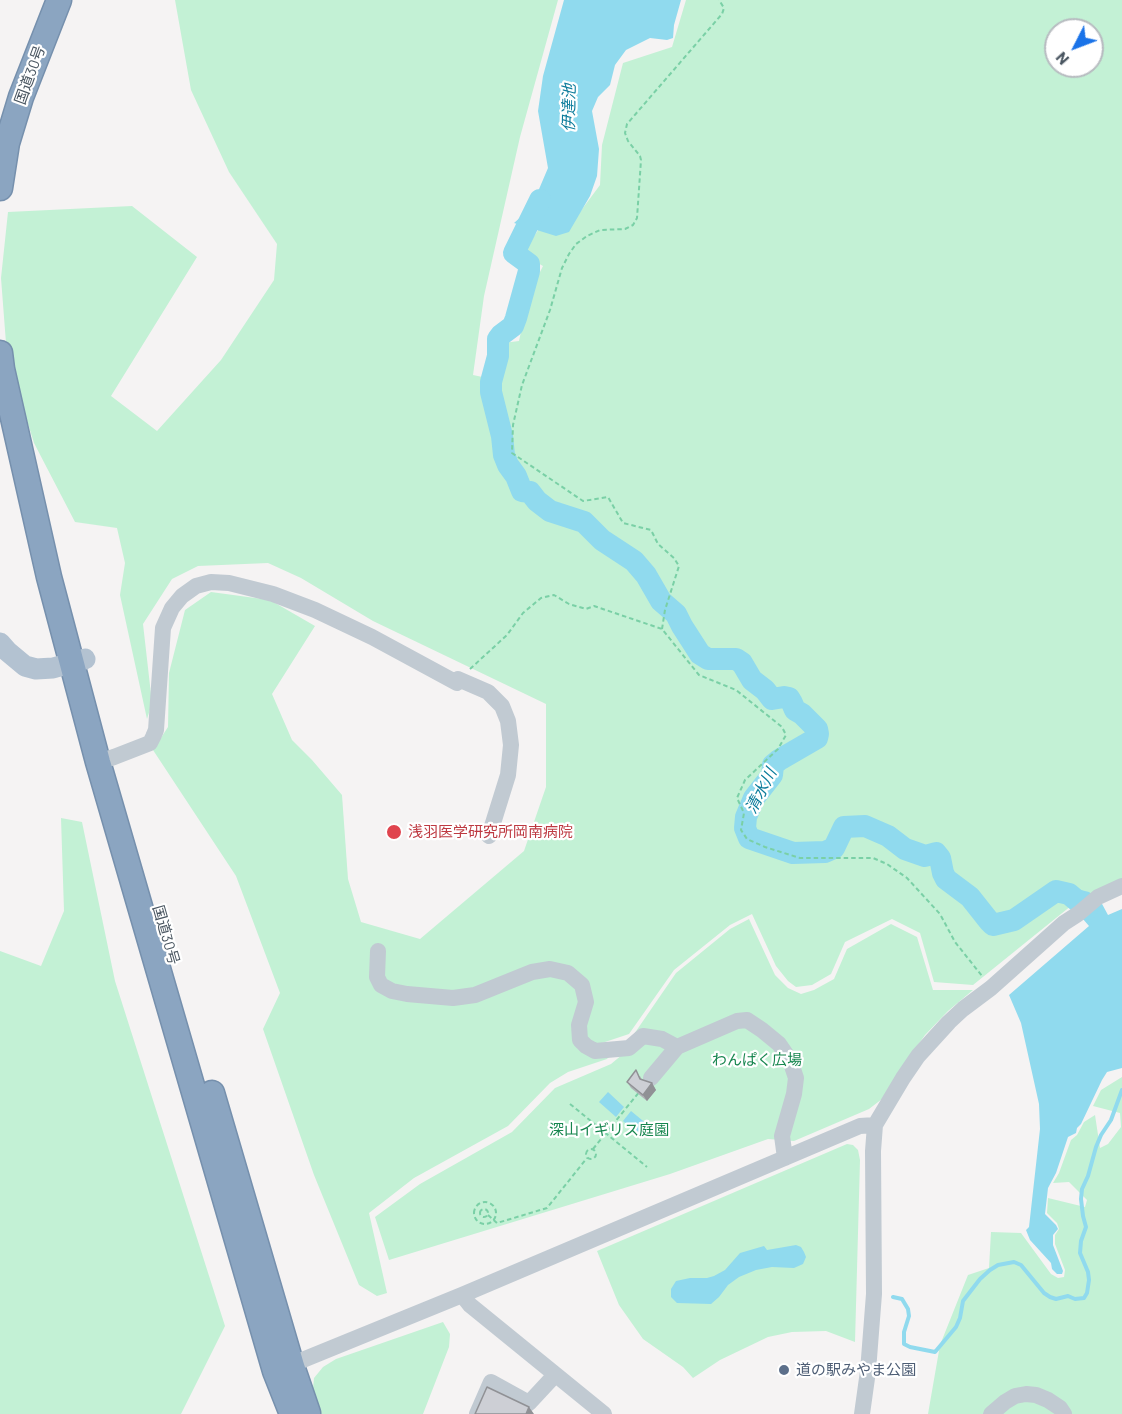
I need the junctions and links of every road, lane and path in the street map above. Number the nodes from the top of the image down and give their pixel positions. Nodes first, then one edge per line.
1 (59, 0) edge
2 (719, 0) edge
3 (0, 188) edge
4 (0, 353) edge
5 (662, 629) junction
6 (0, 643) edge
7 (78, 661) junction
8 (458, 679) junction
9 (106, 760) junction
10 (489, 836) dead end
11 (1122, 886) edge
12 (378, 951) dead end
13 (991, 988) junction
14 (677, 1047) junction
15 (651, 1078) joint
16 (570, 1104) dead end
17 (875, 1125) junction
18 (606, 1134) junction
19 (594, 1149) junction
20 (587, 1158) junction
21 (785, 1158) junction
22 (647, 1167) dead end
23 (488, 1215) dead end
24 (493, 1220) junction
25 (462, 1295) junction
26 (283, 1368) junction
27 (555, 1375) junction
28 (292, 1414) edge
29 (308, 1414) edge
30 (477, 1414) edge
31 (604, 1414) edge
32 (862, 1414) edge
33 (991, 1414) edge
34 (1064, 1414) edge

1 - 3 highway, 国道30号
2 - 5 path
4 - 7 highway, 国道30号
5 - 8 path
5 - 13 path
6 - 7 main road
7 - 9 highway, 国道30号
8 - 9 street
8 - 10 street
9 - 26 highway, 国道30号
11 - 13 street
12 - 14 street
13 - 17 street
14 - 15 street
14 - 21 street
15 - 18 path
16 - 18 path
17 - 21 street
17 - 32 street
18 - 19 path
18 - 22 path
19 - 20 path
19 - 20 path
20 - 24 path
21 - 25 street
23 - 24 path
24 - 24 path
25 - 26 street
25 - 27 street
26 - 28 highway, 国道30号
26 - 29 highway, 国道30号
27 - 30 street
27 - 31 street
33 - 34 street

